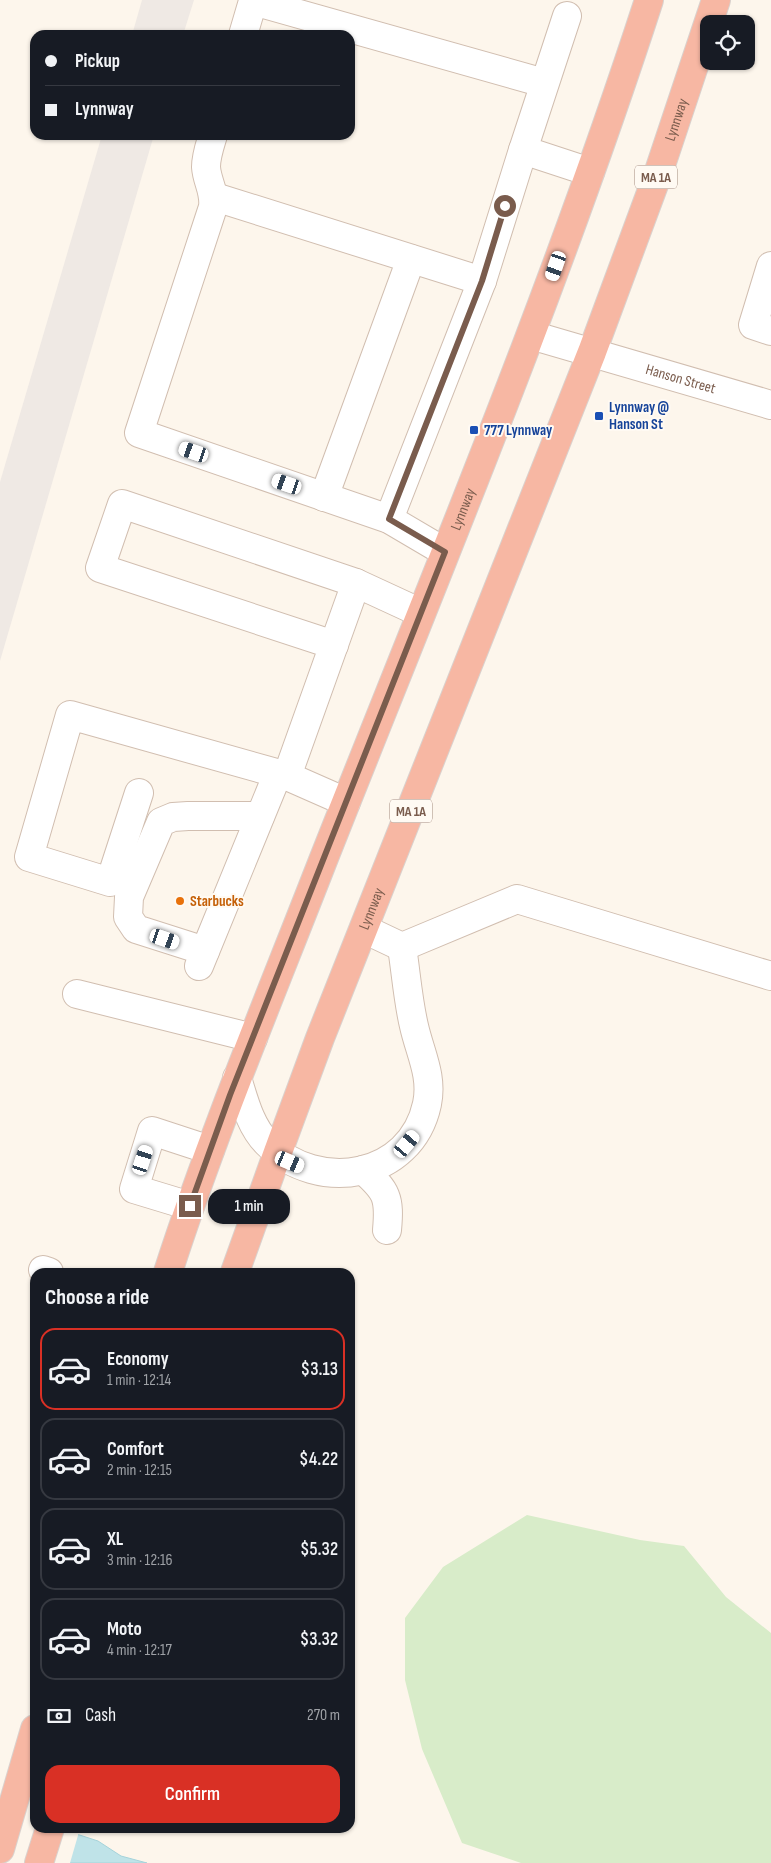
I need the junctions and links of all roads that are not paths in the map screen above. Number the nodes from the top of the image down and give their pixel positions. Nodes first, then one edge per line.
1 (649, 0) edge
2 (716, 0) edge
3 (567, 16) dead end
4 (244, 30) edge
5 (544, 83) junction
6 (212, 140) edge
7 (523, 150) junction
8 (590, 172) junction
9 (215, 197) junction
10 (411, 259) junction
11 (771, 266) edge
12 (482, 281) junction
13 (771, 330) edge
14 (531, 334) junction
15 (592, 352) junction
16 (771, 405) edge
17 (324, 497) junction
18 (389, 519) junction
19 (445, 552) junction
20 (356, 583) junction
21 (421, 613) junction
22 (334, 645) junction
23 (282, 775) junction
24 (139, 792) dead end
25 (346, 802) junction
26 (260, 816) junction
27 (364, 929) junction
28 (402, 947) junction
29 (771, 976) edge
30 (77, 994) dead end
31 (253, 1038) junction
32 (237, 1078) junction
33 (210, 1150) junction
34 (278, 1152) junction
35 (364, 1170) junction
36 (190, 1206) junction
37 (387, 1230) dead end
38 (169, 1268) edge
39 (237, 1268) edge
40 (30, 1746) edge
41 (48, 1833) edge
42 (0, 1849) edge
43 (39, 1863) edge

1 - 8 highway, Lynnway
2 - 15 highway, Lynnway / MA 1A
3 - 5 street
4 - 5 street
5 - 7 street
6 - 9 street
7 - 8 street
7 - 12 street
8 - 14 highway, Lynnway
9 - 10 street
9 - 17 street
10 - 12 street
10 - 17 street
11 - 13 street
12 - 18 street
14 - 15 street
14 - 19 highway, Lynnway
15 - 16 street, Hanson Street
15 - 27 highway, Lynnway / MA 1A
17 - 18 street
18 - 19 street
19 - 21 highway, Lynnway
20 - 21 street
20 - 22 street
20 - 22 street
21 - 25 highway, Lynnway
22 - 23 street
23 - 24 street
23 - 25 street
23 - 26 street
25 - 31 highway, Lynnway
26 - 26 street
27 - 28 street
27 - 34 highway, Lynnway / MA 1A
28 - 29 street
28 - 35 street
30 - 31 street
31 - 32 highway, Lynnway
32 - 33 highway, Lynnway
32 - 34 street
33 - 36 highway, Lynnway
33 - 36 street
34 - 35 street
34 - 39 highway, Lynnway / MA 1A
35 - 37 street
36 - 38 highway, Lynnway
40 - 42 highway
41 - 43 highway

